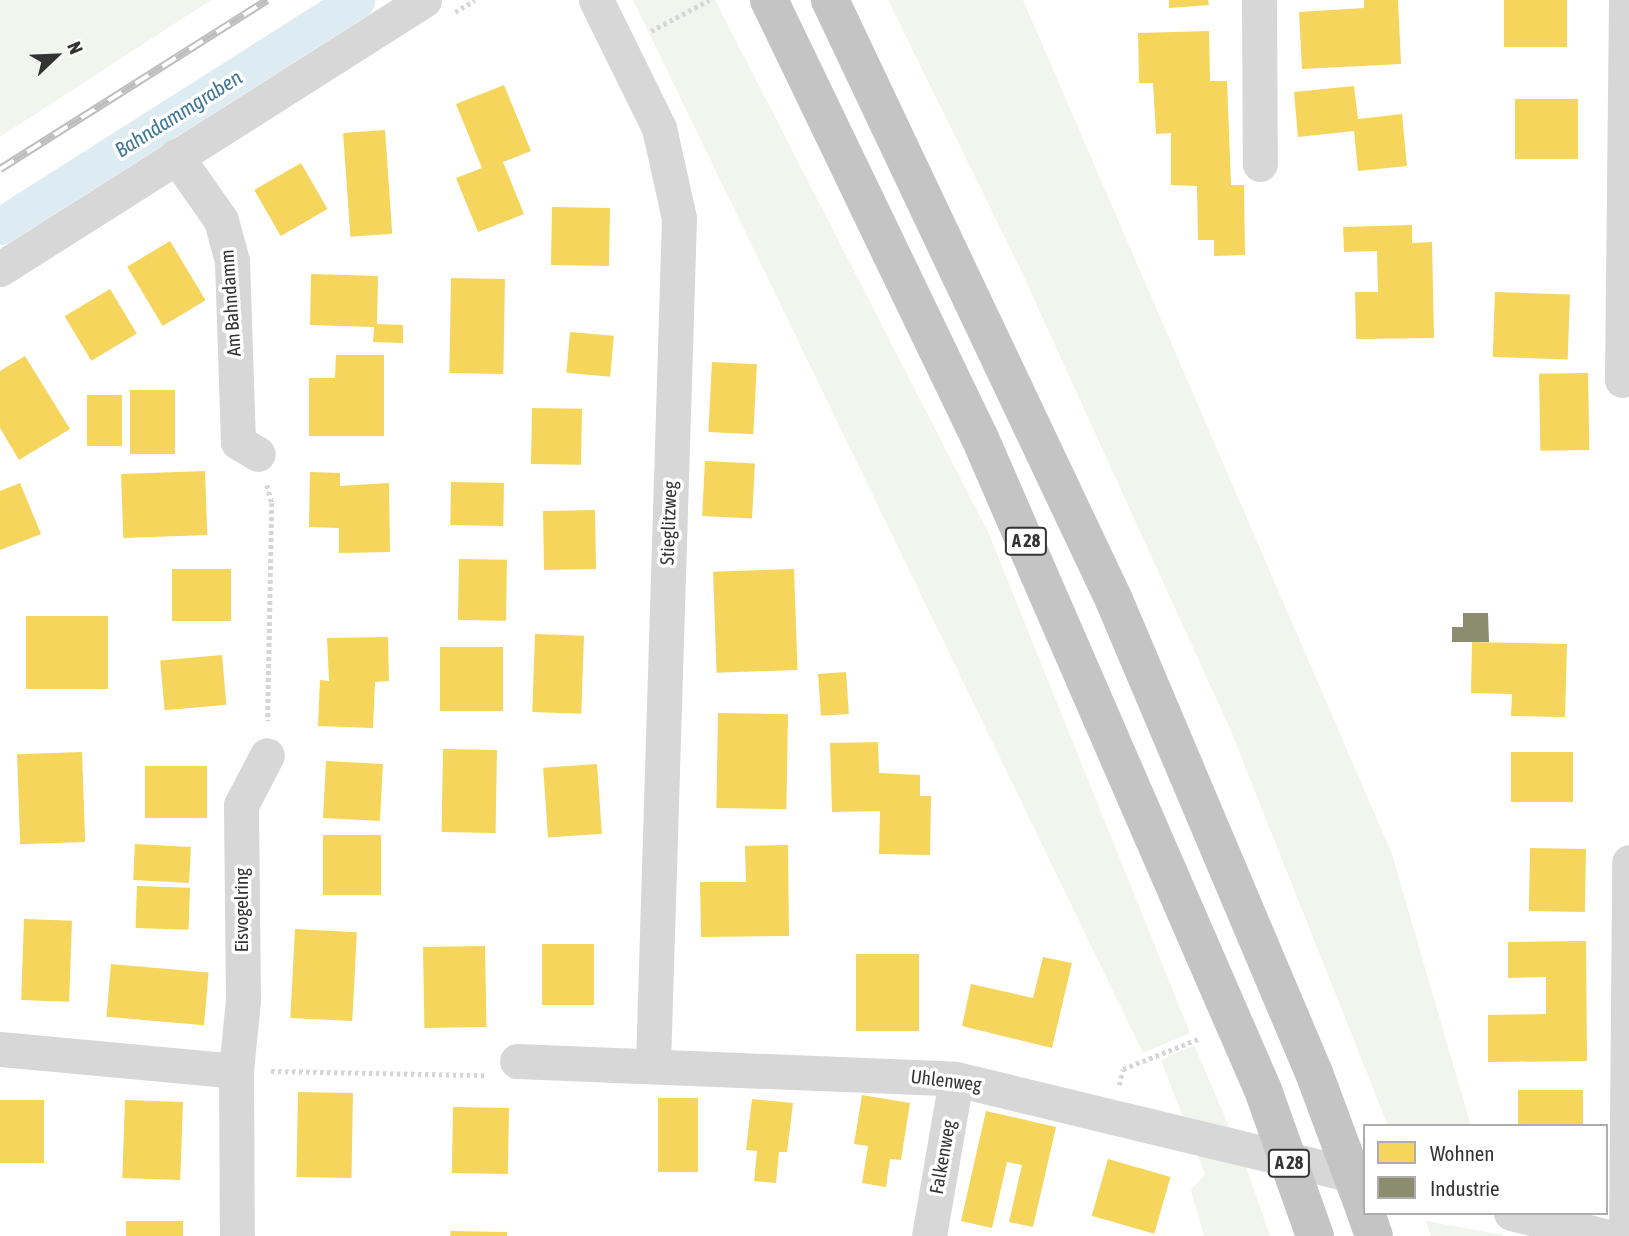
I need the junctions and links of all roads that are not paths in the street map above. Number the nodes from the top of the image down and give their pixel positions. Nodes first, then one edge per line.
1 (424, 0) edge
2 (596, 0) edge
3 (769, 0) edge
4 (831, 0) edge
5 (1259, 0) edge
6 (1626, 0) edge
7 (176, 156) junction
8 (1259, 163) dead end
9 (0, 269) edge
10 (1622, 380) dead end
11 (258, 454) road end
12 (267, 755) road end
13 (1629, 862) edge
14 (1626, 1024) edge
15 (0, 1049) edge
16 (517, 1061) road end
17 (653, 1062) junction
18 (236, 1071) junction
19 (956, 1079) junction
20 (1363, 1178) edge
21 (1363, 1207) edge
22 (1366, 1215) edge
23 (1519, 1215) edge
24 (237, 1236) edge
25 (929, 1236) edge
26 (1315, 1236) edge
27 (1374, 1236) edge
28 (1604, 1236) edge
29 (1626, 1236) edge

1 - 7 street
2 - 17 street, Stieglitzweg
3 - 26 highway, A 28, bridge
4 - 21 highway, A 28, bridge
5 - 8 street
6 - 10 street
7 - 9 street
7 - 11 street, Am Bahndamm
12 - 18 street, Eisvogelring
13 - 14 street
14 - 29 street
15 - 18 street
16 - 17 street, Uhlenweg
17 - 19 street, Uhlenweg
18 - 24 street, Eisvogelring
19 - 20 street, Uhlenweg
19 - 25 street, Falkenweg
22 - 27 highway, A 28
23 - 28 street

